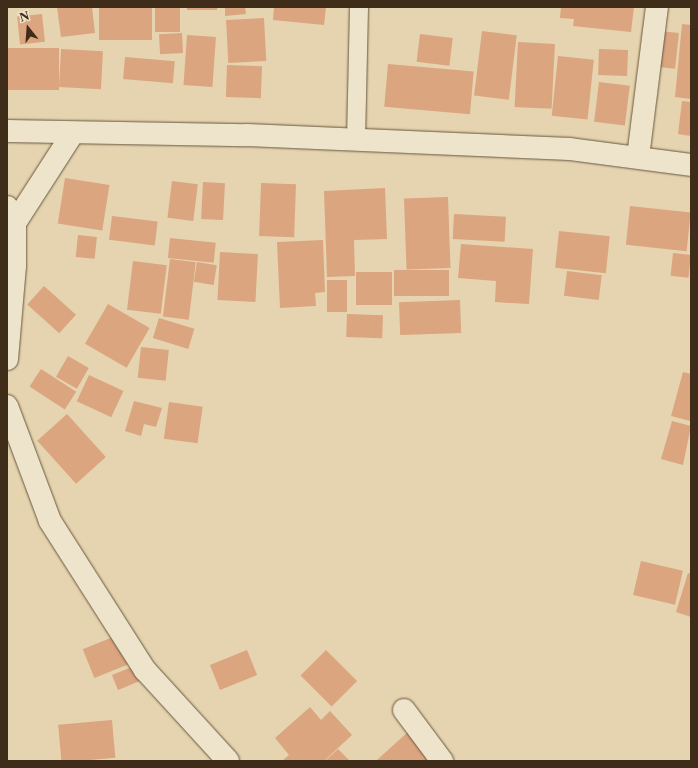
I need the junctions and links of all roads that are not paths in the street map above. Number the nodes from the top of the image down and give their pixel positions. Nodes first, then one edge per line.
1 (359, 7) edge
2 (657, 7) edge
3 (7, 131) edge
4 (73, 133) junction
5 (356, 140) junction
6 (638, 158) junction
7 (691, 165) edge
8 (11, 215) edge
9 (7, 359) edge
10 (7, 406) edge
11 (404, 710) dead end
12 (228, 761) edge
13 (442, 761) edge

1 - 5 lane
2 - 6 street
3 - 4 street
4 - 5 street
4 - 8 street
5 - 6 street
6 - 7 street
8 - 9 street
10 - 12 street
11 - 13 street

